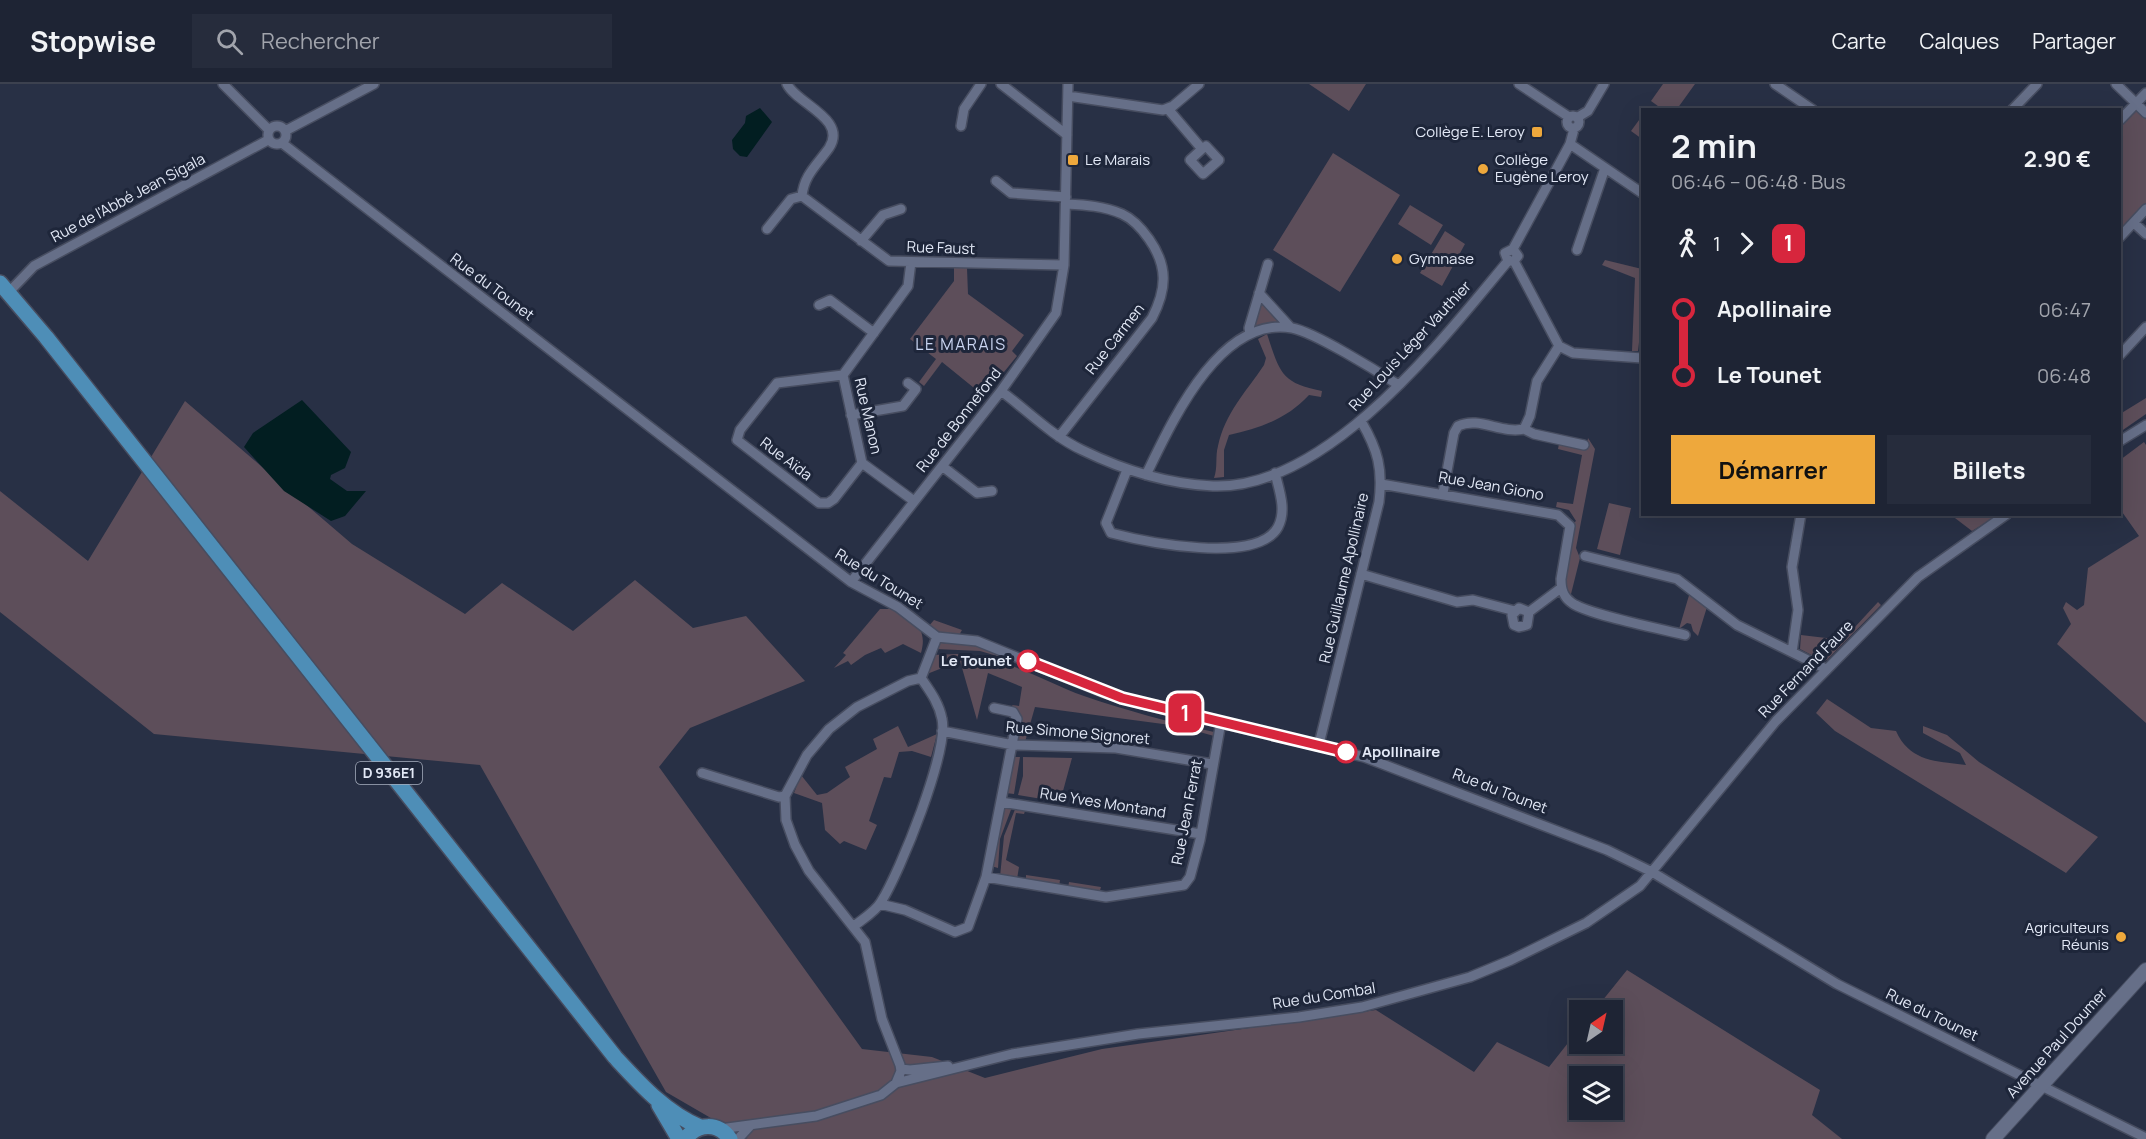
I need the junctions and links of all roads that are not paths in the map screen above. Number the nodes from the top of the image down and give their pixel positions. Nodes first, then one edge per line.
1 (223, 84) edge
2 (374, 84) edge
3 (787, 84) edge
4 (981, 84) edge
5 (1001, 84) edge
6 (1068, 84) edge
7 (1199, 84) edge
8 (1519, 84) edge
9 (1604, 84) edge
10 (2037, 84) edge
11 (2116, 84) edge
12 (1781, 86) edge
13 (2146, 93) edge
14 (1068, 96) junction
15 (2136, 104) junction
16 (1810, 108) edge
17 (2014, 108) edge
18 (1168, 109) junction
19 (2146, 113) edge
20 (1574, 117) junction
21 (2121, 119) edge
22 (961, 126) dead end
23 (285, 131) junction
24 (269, 135) junction
25 (1067, 135) junction
26 (282, 143) junction
27 (1570, 144) junction
28 (1202, 149) dead end
29 (1605, 168) junction
30 (996, 181) dead end
31 (1641, 192) edge
32 (802, 196) junction
33 (1066, 200) junction
34 (901, 209) dead end
35 (2146, 209) edge
36 (2134, 223) junction
37 (767, 229) dead end
38 (2146, 234) edge
39 (2121, 236) edge
40 (861, 241) junction
41 (1576, 250) dead end
42 (1511, 261) junction
43 (910, 262) junction
44 (1268, 264) dead end
45 (1064, 265) junction
46 (1259, 293) junction
47 (2, 294) edge
48 (819, 305) dead end
49 (2146, 327) edge
50 (1291, 328) junction
51 (874, 333) junction
52 (1250, 334) junction
53 (1559, 346) junction
54 (2121, 354) edge
55 (1641, 358) edge
56 (843, 375) junction
57 (908, 383) dead end
58 (1397, 384) junction
59 (1001, 391) junction
60 (851, 415) junction
61 (1361, 421) junction
62 (2146, 424) edge
63 (1524, 429) junction
64 (1059, 436) junction
65 (2121, 440) edge
66 (1584, 445) dead end
67 (862, 463) junction
68 (942, 466) junction
69 (1127, 470) junction
70 (1275, 473) junction
71 (1146, 475) junction
72 (1381, 483) junction
73 (992, 491) dead end
74 (1443, 493) junction
75 (914, 501) junction
76 (1801, 516) edge
77 (2004, 516) edge
78 (1585, 556) dead end
79 (1361, 574) junction
80 (850, 582) junction
81 (1561, 588) junction
82 (1515, 611) junction
83 (1529, 612) junction
84 (1685, 635) dead end
85 (937, 637) junction
86 (1792, 652) junction
87 (1826, 669) junction
88 (921, 678) junction
89 (994, 708) dead end
90 (1221, 722) junction
91 (942, 732) junction
92 (1319, 744) junction
93 (1013, 745) junction
94 (1212, 764) junction
95 (702, 773) dead end
96 (785, 796) junction
97 (1001, 802) junction
98 (1201, 834) junction
99 (1652, 872) junction
100 (986, 877) junction
101 (880, 904) junction
102 (854, 926) junction
103 (2146, 970) edge
104 (971, 1063) junction
105 (901, 1069) junction
106 (896, 1083) junction
107 (2040, 1085) junction
108 (654, 1098) junction
109 (751, 1125) junction
110 (700, 1127) junction
111 (718, 1128) junction
112 (2146, 1138) edge
113 (679, 1139) edge
114 (685, 1139) edge
115 (730, 1139) edge
116 (738, 1139) edge
117 (1993, 1139) edge

1 - 24 street
2 - 23 street
3 - 32 street
4 - 22 street
5 - 25 street
6 - 14 street, Rue de Bonnefond
7 - 18 street
8 - 20 street
9 - 20 street
10 - 17 street
11 - 15 street
12 - 16 street
13 - 15 street
14 - 18 street
14 - 25 street, Rue de Bonnefond
15 - 19 street
15 - 21 street
18 - 28 street
20 - 27 street, Rue Louis Léger Vauthier
23 - 24 street
23 - 26 street
24 - 26 street
24 - 47 street, Rue de l'Abbé Jean Sigala
25 - 33 street, Rue de Bonnefond
26 - 80 street, Rue du Tounet
27 - 29 street
27 - 42 street, Rue Louis Léger Vauthier
29 - 31 street
29 - 41 street
30 - 33 street, Rue Carmen
32 - 37 street
32 - 40 street, Rue Faust
33 - 45 street, Rue de Bonnefond
33 - 64 street, Rue Carmen
34 - 40 street
35 - 36 street
36 - 38 street
36 - 39 street
40 - 43 street, Rue Faust
42 - 53 street
42 - 58 street, Rue Louis Léger Vauthier
43 - 45 street, Rue Faust
43 - 51 street, Rue Manon
44 - 46 street
45 - 59 street, Rue de Bonnefond
46 - 50 street
46 - 52 street
47 - 108 main road, D 936E1
48 - 51 street
49 - 54 street
50 - 52 street
50 - 58 street
51 - 56 street, Rue Manon
52 - 71 street
53 - 55 street
53 - 63 street
56 - 60 street, Rue Manon
56 - 67 street, Rue Aïda
57 - 60 street
58 - 61 street, Rue Louis Léger Vauthier
59 - 64 street, Rue Louis Léger Vauthier
59 - 68 street, Rue de Bonnefond
60 - 67 street, Rue Manon
61 - 70 street, Rue Louis Léger Vauthier
61 - 72 street, Rue Guillaume Apollinaire
62 - 65 street
63 - 66 street
63 - 74 street
64 - 69 street, Rue Louis Léger Vauthier
67 - 75 street, Rue Manon
68 - 73 street
68 - 75 street, Rue de Bonnefond
69 - 70 street
69 - 71 street, Rue Louis Léger Vauthier
70 - 71 street, Rue Louis Léger Vauthier
72 - 74 street, Rue Jean Giono
72 - 79 street, Rue Guillaume Apollinaire
74 - 81 street, Rue Jean Giono
75 - 80 street, Rue de Bonnefond
76 - 86 street
77 - 87 street, Rue Fernand Faure
78 - 86 street
79 - 82 street
79 - 92 street, Rue Guillaume Apollinaire
80 - 85 street, Rue du Tounet
81 - 83 street
81 - 84 street
82 - 83 street
82 - 83 street
85 - 88 street
85 - 90 street, Rue du Tounet
86 - 87 street
87 - 99 street, Rue Fernand Faure
88 - 91 street
88 - 96 street
89 - 93 street
90 - 92 street, Rue du Tounet
90 - 94 street, Rue Jean Ferrat
91 - 93 street, Rue Simone Signoret
91 - 101 street
92 - 99 street, Rue du Tounet
93 - 94 street, Rue Simone Signoret
93 - 97 street
94 - 98 street, Rue Jean Ferrat
95 - 96 street
96 - 102 street
97 - 98 street, Rue Yves Montand
97 - 100 street
98 - 100 street, Rue Jean Ferrat
99 - 104 street, Rue du Combal
99 - 107 street, Rue du Tounet
100 - 101 street
101 - 102 street
102 - 105 street
103 - 107 main road, Avenue Paul Doumer
104 - 105 street, Rue du Combal
104 - 106 street, Rue du Combal
105 - 106 street
106 - 109 street, Rue du Combal
107 - 112 street, Rue du Tounet
107 - 117 main road, Avenue Paul Doumer
108 - 110 main road, D 936E1
108 - 113 main road, D 936E1
109 - 111 street, Rue du Combal
109 - 116 street
110 - 111 main road
110 - 114 main road
111 - 115 main road

